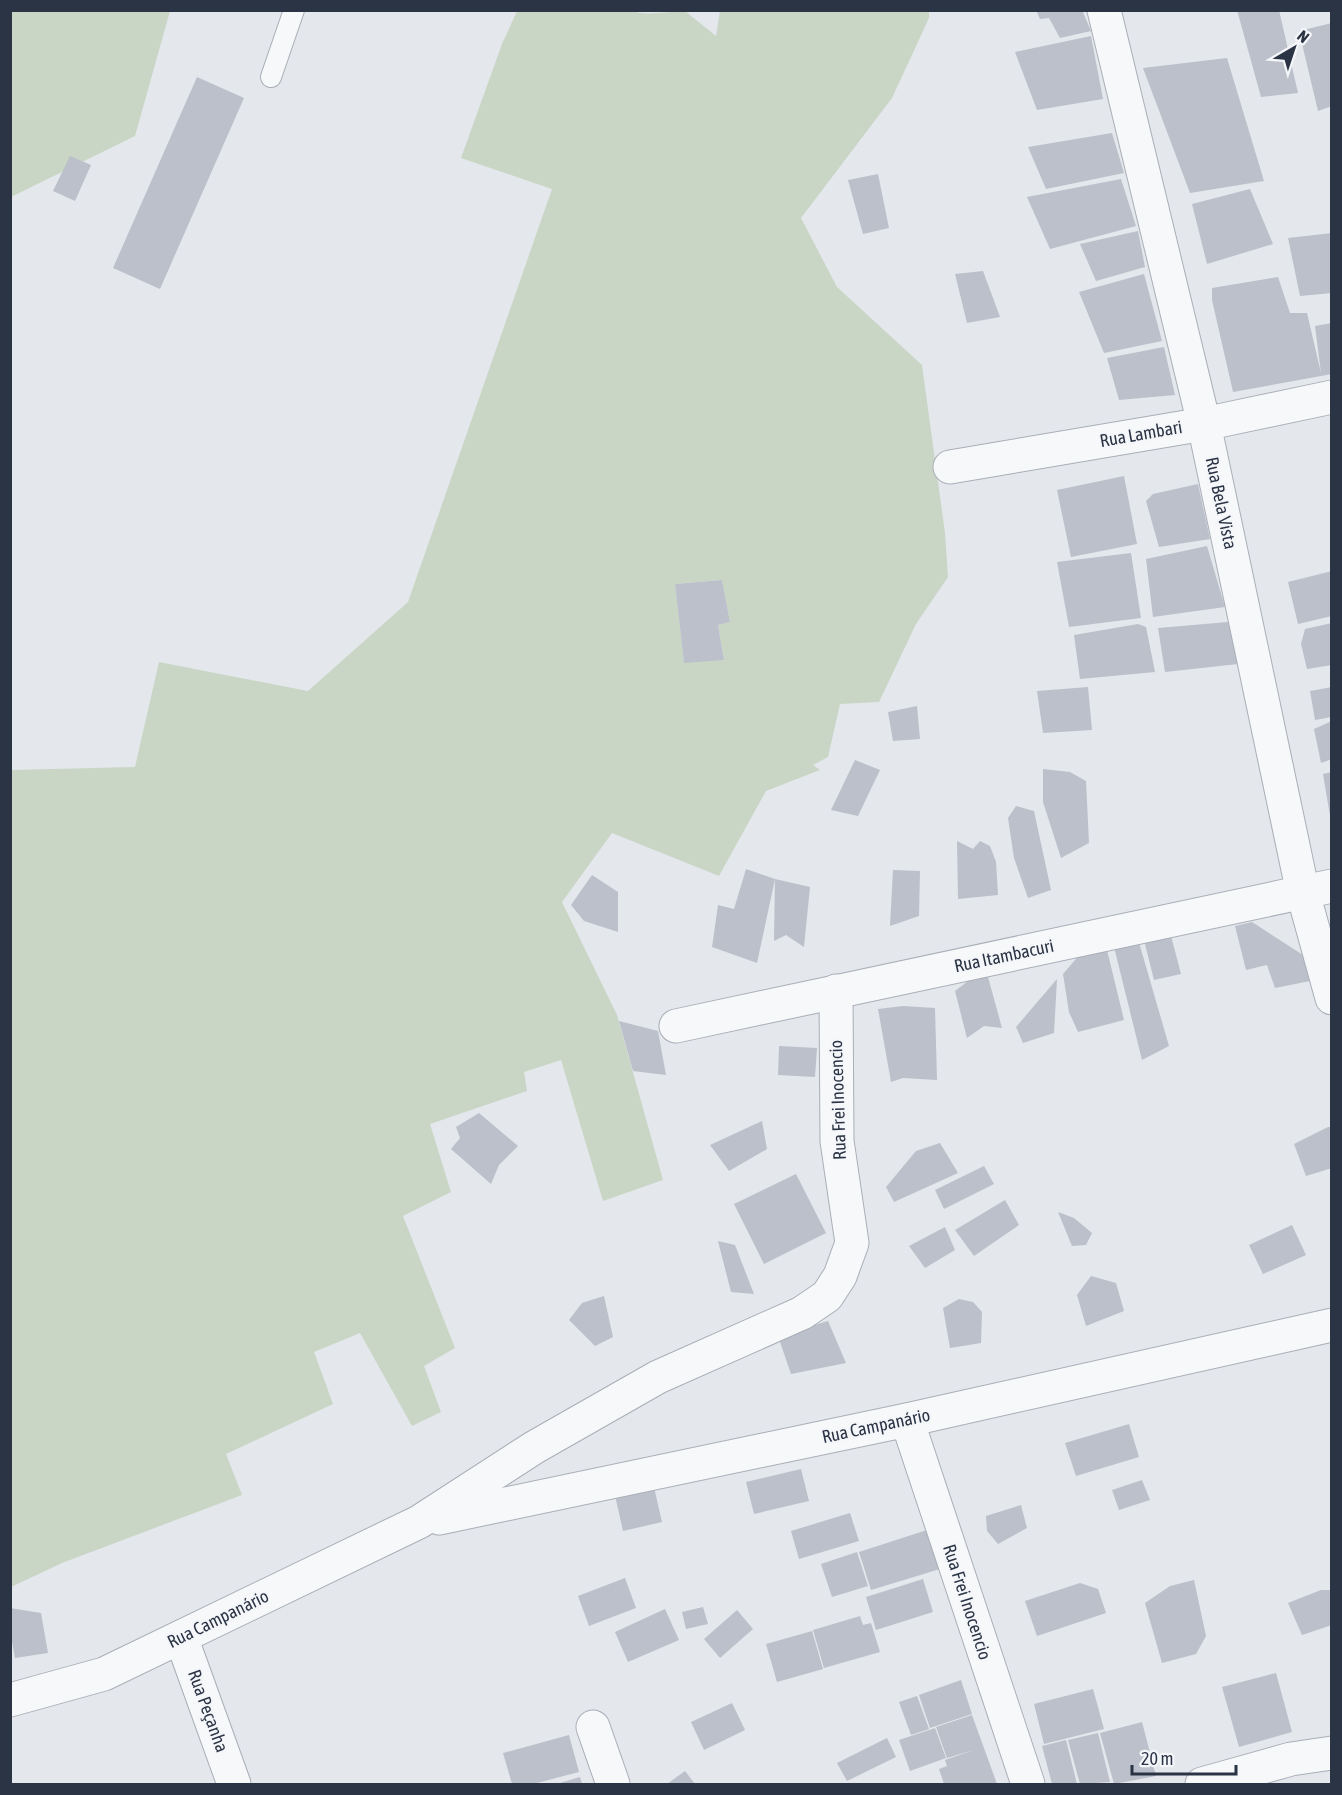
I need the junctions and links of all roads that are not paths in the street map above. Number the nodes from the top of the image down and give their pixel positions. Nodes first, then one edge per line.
1 (294, 10) edge
2 (1105, 11) edge
3 (271, 77) dead end
4 (1332, 397) edge
5 (1204, 424) junction
6 (950, 467) dead end
7 (1317, 890) edge
8 (836, 991) junction
9 (1332, 998) edge
10 (676, 1026) dead end
11 (852, 1243) joint
12 (1332, 1325) edge
13 (907, 1420) junction
14 (418, 1522) junction
15 (181, 1636) junction
16 (10, 1700) edge
17 (593, 1727) dead end
18 (1332, 1753) edge
19 (234, 1785) edge
20 (613, 1785) edge
21 (1028, 1785) edge
22 (1202, 1785) edge

1 - 3 lane
2 - 5 street, Rua Bela Vista
4 - 5 street, Rua Lambari
5 - 6 street, Rua Lambari
5 - 7 street, Rua Bela Vista
7 - 8 street, Rua Itambacuri
7 - 9 street, Rua Bela Vista
8 - 10 street, Rua Itambacuri
8 - 11 street, Rua Frei Inocencio
11 - 14 street, Rua Campanário
12 - 13 street, Rua Campanário
13 - 14 street, Rua Campanário
13 - 21 street, Rua Frei Inocencio
14 - 15 street, Rua Campanário
15 - 16 street, Rua Campanário
15 - 19 street, Rua Peçanha
17 - 20 street
18 - 22 street

